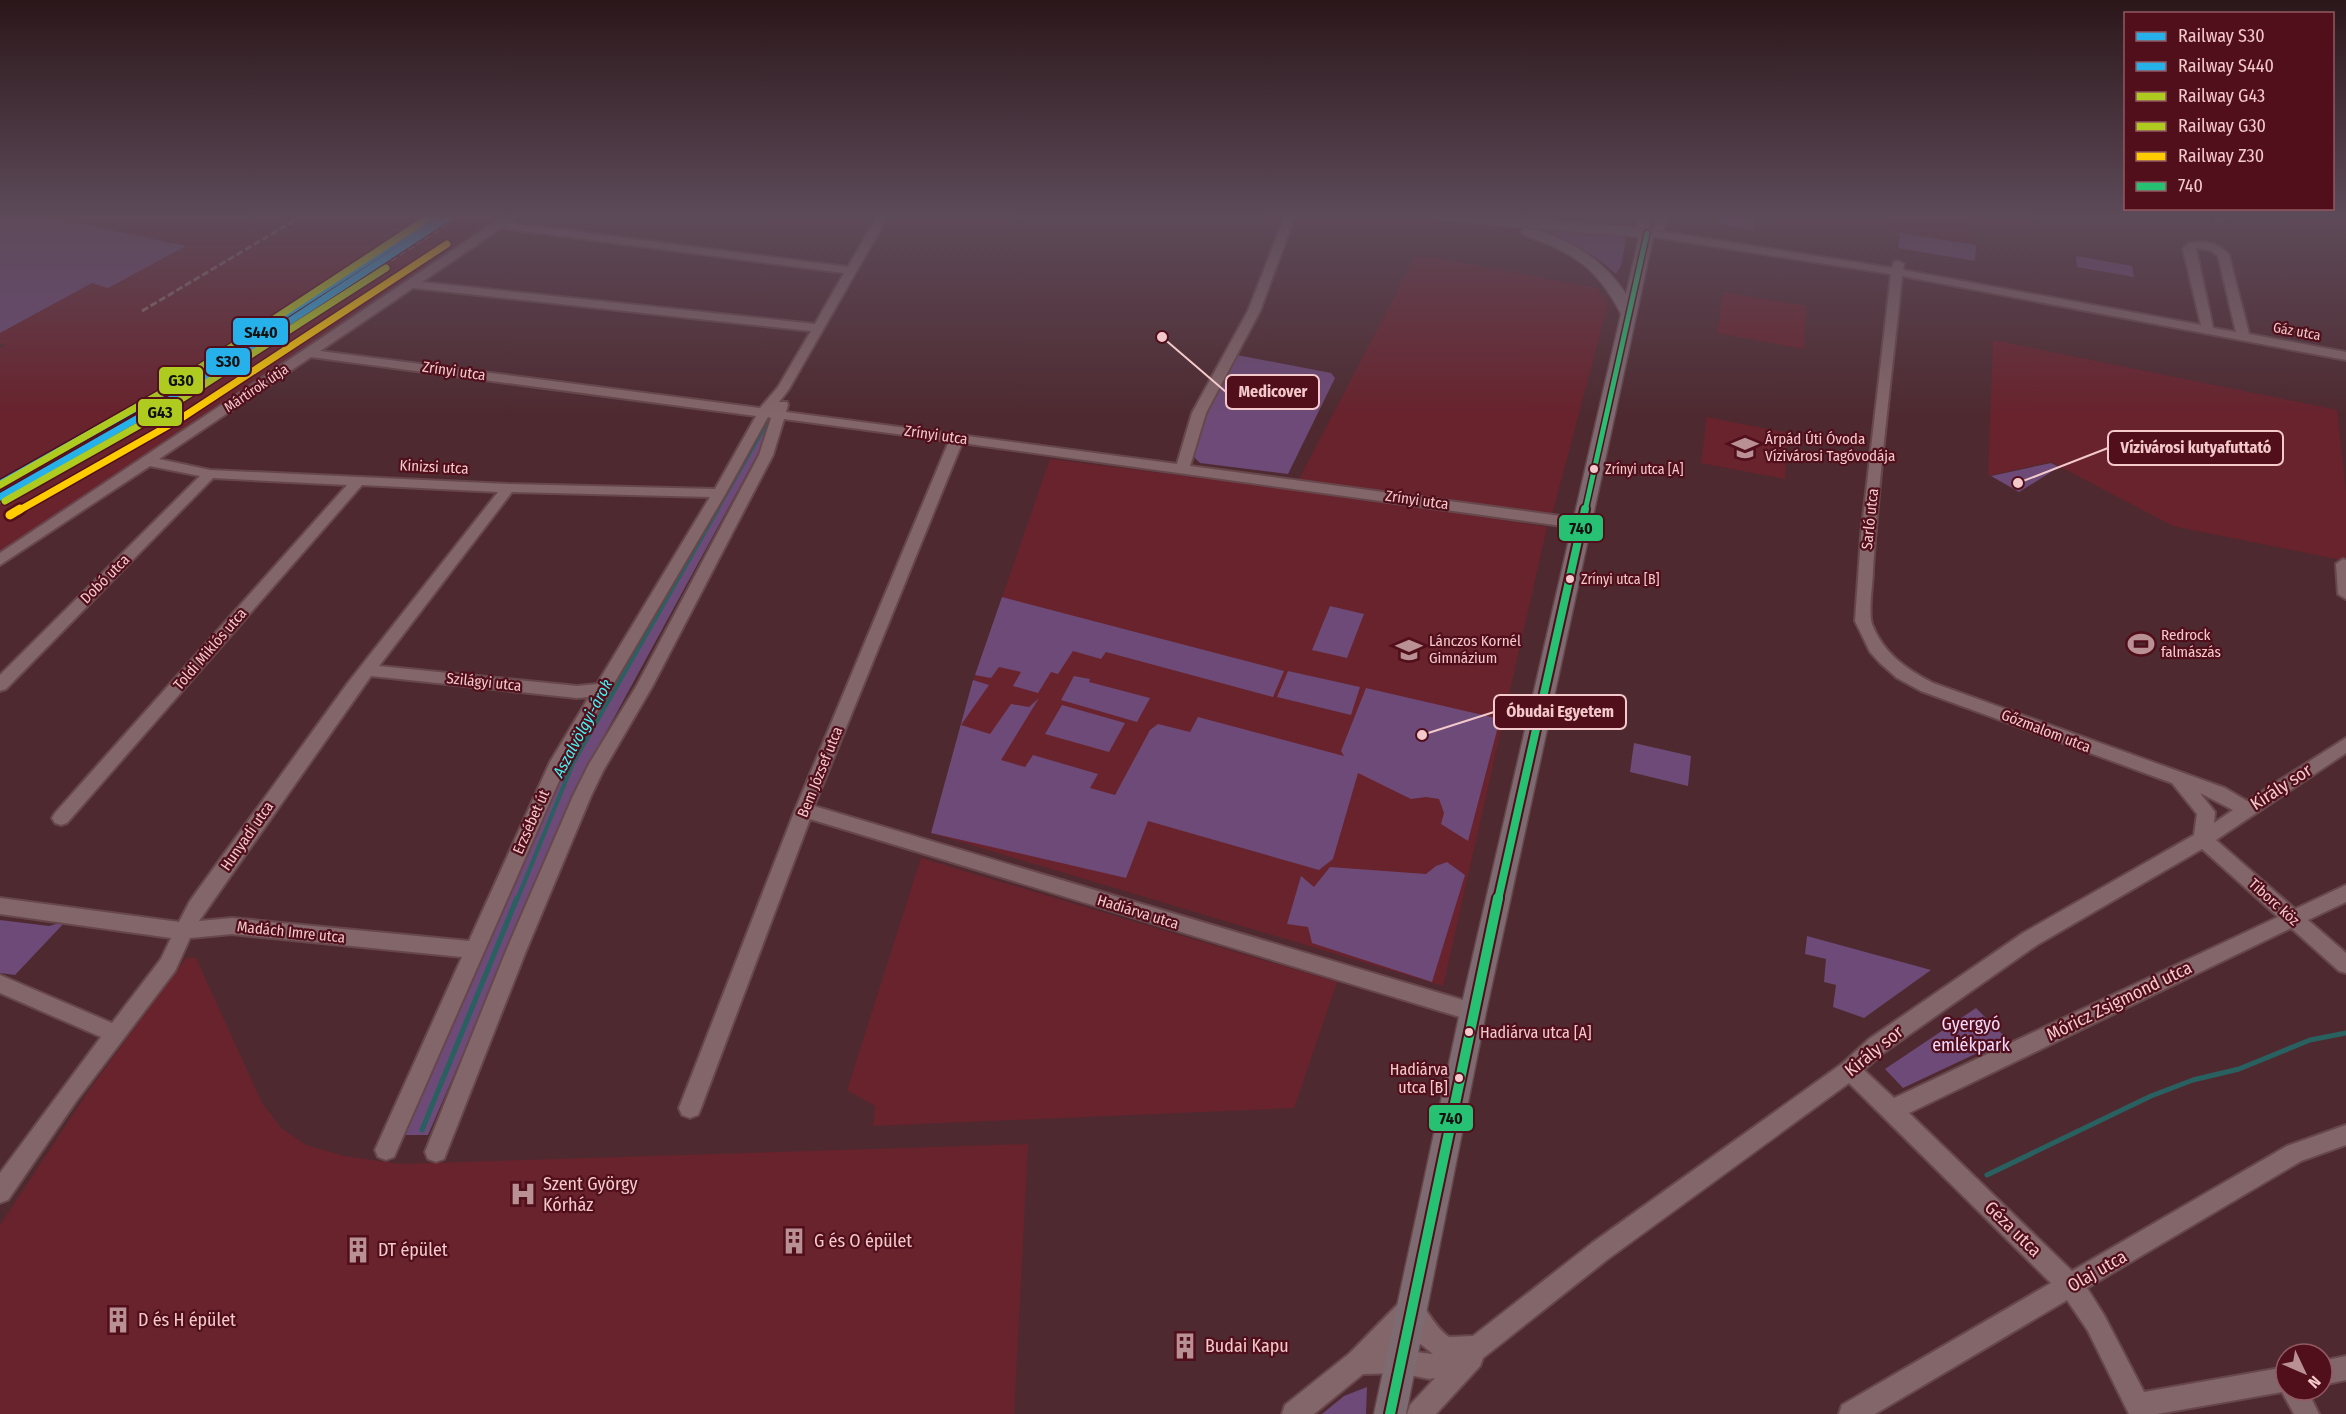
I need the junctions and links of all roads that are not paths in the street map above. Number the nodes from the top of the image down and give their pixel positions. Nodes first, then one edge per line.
1 (412, 282) edge
2 (845, 282) edge
3 (1265, 282) edge
4 (1612, 282) edge
5 (1636, 282) edge
6 (1896, 282) edge
7 (1971, 282) edge
8 (2197, 282) edge
9 (2229, 282) edge
10 (409, 284) junction
11 (1628, 313) junction
12 (2207, 327) junction
13 (819, 328) junction
14 (2242, 333) junction
15 (2346, 349) edge
16 (308, 353) junction
17 (2346, 356) edge
18 (772, 413) junction
19 (957, 438) junction
20 (147, 461) junction
21 (1183, 468) junction
22 (210, 474) junction
23 (359, 480) junction
24 (508, 488) junction
25 (719, 493) junction
26 (1581, 531) junction
27 (0, 560) edge
28 (2343, 564) dead end
29 (2346, 594) edge
30 (368, 670) junction
31 (1916, 681) joint
32 (0, 684) edge
33 (601, 690) junction
34 (2346, 744) edge
35 (2177, 780) junction
36 (804, 810) junction
37 (2247, 810) junction
38 (61, 818) dead end
39 (2203, 839) junction
40 (2346, 893) edge
41 (0, 906) edge
42 (2293, 918) junction
43 (182, 930) junction
44 (475, 950) junction
45 (2346, 965) edge
46 (0, 984) edge
47 (1473, 1012) junction
48 (114, 1033) junction
49 (1850, 1070) junction
50 (690, 1108) dead end
51 (1892, 1110) junction
52 (2346, 1135) edge
53 (386, 1150) dead end
54 (436, 1152) dead end
55 (0, 1192) edge
56 (2071, 1286) junction
57 (1410, 1307) junction
58 (1481, 1345) junction
59 (1400, 1361) junction
60 (1359, 1362) junction
61 (2274, 1382) edge
62 (2140, 1410) edge
63 (1294, 1414) edge
64 (1390, 1414) edge
65 (1419, 1414) edge
66 (1851, 1414) edge

1 - 10 street, Mártírok útja
2 - 13 street, Erzsébet út
3 - 21 street
4 - 11 main road
5 - 11 main road
6 - 31 street, Sarló utca
7 - 12 street, Gáz utca
8 - 12 street
9 - 14 street
10 - 13 street
10 - 16 street, Mártírok útja
11 - 26 main road
12 - 14 street, Gáz utca
13 - 18 street, Erzsébet út
14 - 15 street, Gáz utca
14 - 17 street, Gáz utca
16 - 18 street, Zrínyi utca
16 - 20 street, Mártírok útja
18 - 19 street, Zrínyi utca
18 - 25 street, Erzsébet út
18 - 54 street, Erzsébet út
19 - 21 street, Zrínyi utca
19 - 36 street, Bem József utca
20 - 22 street, Kinizsi utca
20 - 27 street, Mártírok útja
21 - 26 street, Zrínyi utca
22 - 23 street, Kinizsi utca
22 - 32 street, Dobó utca
23 - 24 street, Kinizsi utca
23 - 38 street, Toldi Miklós utca
24 - 25 street, Kinizsi utca
24 - 30 street, Hunyadi utca
25 - 33 street, Erzsébet út
26 - 47 main road
28 - 29 street
30 - 33 street, Szilágyi utca
30 - 43 street, Hunyadi utca
31 - 35 street, Gőzmalom utca
33 - 44 street, Erzsébet út
34 - 37 street, Király sor
35 - 37 street, Gőzmalom utca
35 - 39 street, Gőzmalom utca
36 - 47 street, Hadiárva utca
36 - 50 street, Bem József utca
37 - 39 street, Király sor
39 - 42 street, Tiborc köz
39 - 49 street, Király sor
40 - 42 street, Móricz Zsigmond utca
41 - 43 street, Madách Imre utca
42 - 45 street, Tiborc köz
42 - 51 street, Móricz Zsigmond utca
43 - 44 street, Madách Imre utca
43 - 48 street, Hunyadi utca
44 - 53 street, Erzsébet út
46 - 48 street
47 - 57 main road
48 - 55 street, Hunyadi utca
49 - 51 street, Géza utca
49 - 58 street, Király sor
51 - 56 street, Géza utca
52 - 56 street, Olaj utca
56 - 62 street, Géza utca
56 - 66 street, Olaj utca
57 - 58 street, Király sor
57 - 59 main road
57 - 60 street
58 - 59 street, Király sor
58 - 65 street, Király sor
59 - 60 street, Király sor
59 - 64 main road
60 - 63 street
61 - 62 street

